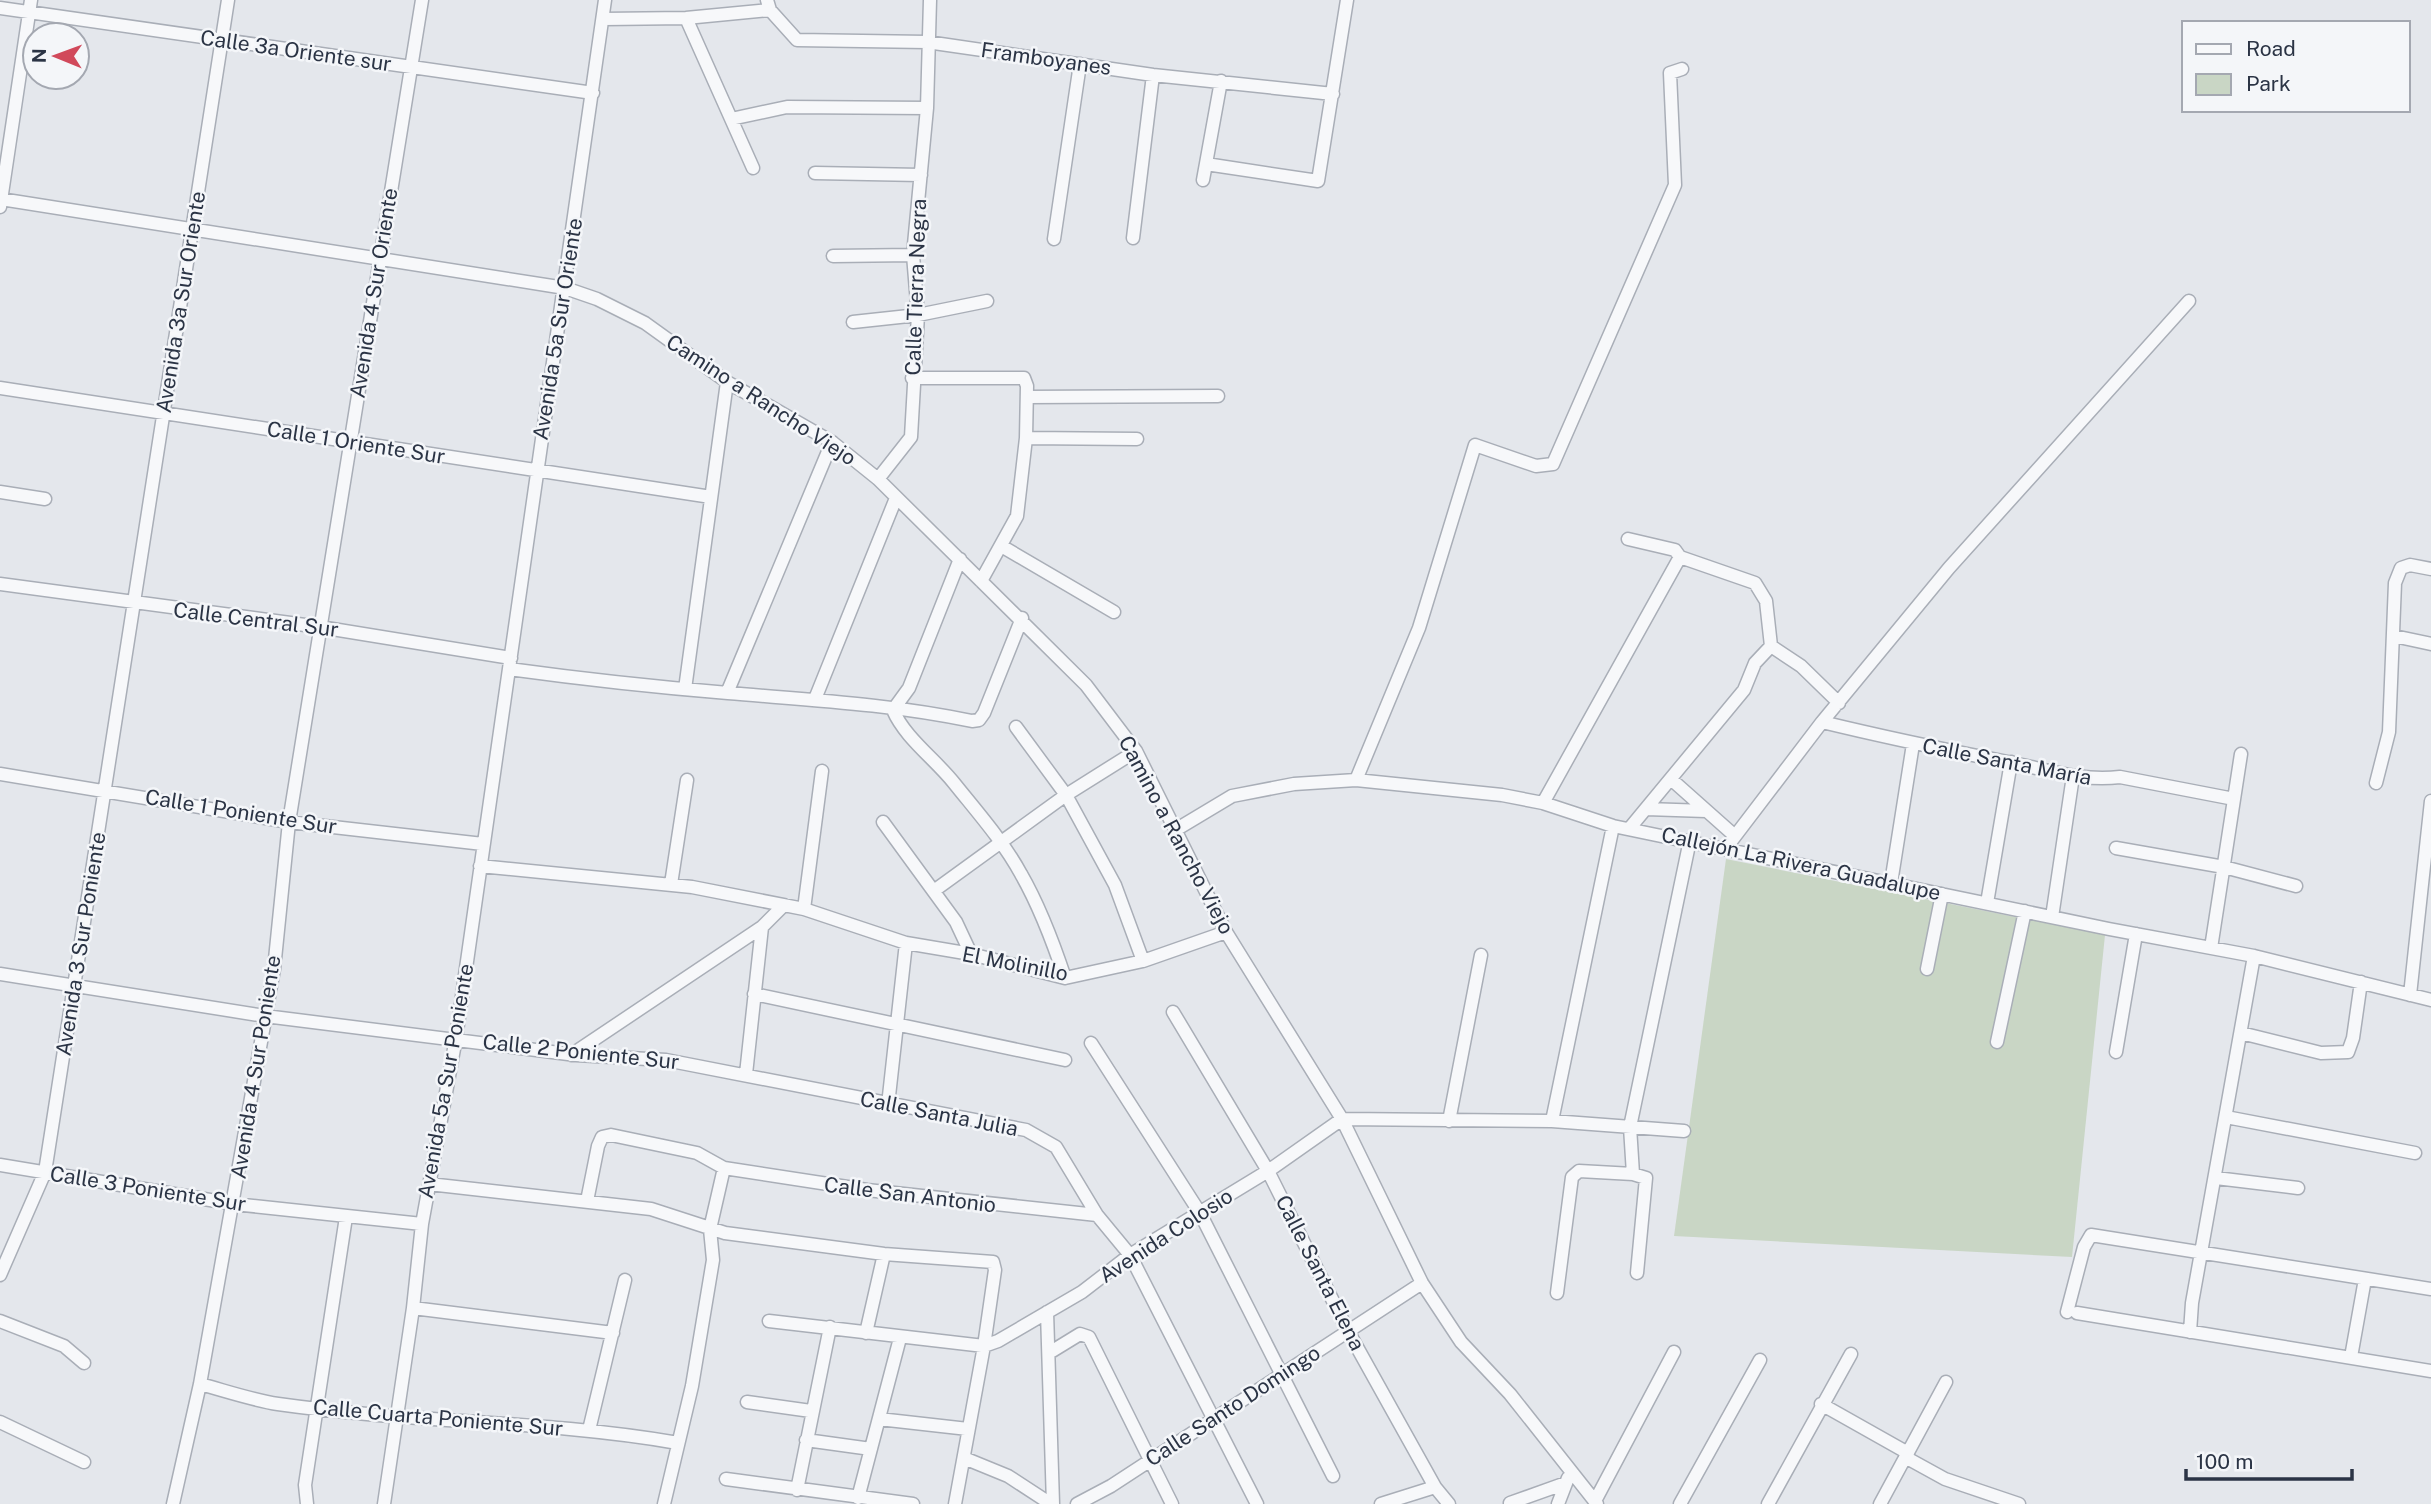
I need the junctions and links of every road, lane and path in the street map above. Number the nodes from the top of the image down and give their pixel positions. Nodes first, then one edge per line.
1 (228, 0) edge
2 (422, 0) edge
3 (605, 0) edge
4 (930, 0) edge
5 (1347, 0) edge
6 (768, 5) edge
7 (30, 6) edge
8 (0, 8) edge
9 (685, 18) junction
10 (604, 19) junction
11 (222, 40) junction
12 (928, 42) junction
13 (1080, 64) junction
14 (411, 67) junction
15 (1682, 69) dead end
16 (1153, 75) junction
17 (1221, 81) junction
18 (593, 93) junction
19 (1334, 94) junction
20 (927, 108) junction
21 (731, 119) junction
22 (1206, 164) junction
23 (753, 168) dead end
24 (815, 173) dead end
25 (921, 175) junction
26 (1203, 180) dead end
27 (0, 201) edge
28 (192, 229) junction
29 (1133, 238) dead end
30 (1054, 239) dead end
31 (913, 255) junction
32 (833, 256) dead end
33 (380, 259) junction
34 (565, 288) junction
35 (988, 301) dead end
36 (2189, 301) dead end
37 (918, 316) junction
38 (853, 323) dead end
39 (912, 378) junction
40 (727, 382) junction
41 (0, 388) edge
42 (1218, 396) dead end
43 (1027, 397) junction
44 (164, 413) junction
45 (1026, 438) junction
46 (1137, 439) dead end
47 (349, 442) junction
48 (832, 442) junction
49 (537, 470) junction
50 (878, 479) junction
51 (0, 492) edge
52 (711, 497) junction
53 (896, 498) junction
54 (45, 499) dead end
55 (1628, 540) dead end
56 (1003, 547) junction
57 (1680, 558) junction
58 (960, 559) junction
59 (2431, 569) edge
60 (981, 581) junction
61 (0, 584) edge
62 (134, 604) junction
63 (1114, 612) dead end
64 (1022, 618) junction
65 (320, 627) junction
66 (2394, 636) junction
67 (2431, 644) edge
68 (1771, 646) junction
69 (510, 663) junction
70 (685, 689) junction
71 (727, 693) junction
72 (815, 699) junction
73 (1839, 703) junction
74 (893, 710) junction
75 (1822, 722) junction
76 (1016, 727) dead end
77 (1913, 744) junction
78 (1136, 751) junction
79 (2241, 754) dead end
80 (2011, 762) junction
81 (822, 771) dead end
82 (0, 774) edge
83 (2073, 776) junction
84 (687, 780) dead end
85 (1356, 780) junction
86 (1672, 780) junction
87 (2376, 783) dead end
88 (105, 791) junction
89 (1066, 795) junction
90 (2234, 799) junction
91 (2431, 802) edge
92 (1543, 803) junction
93 (1646, 809) junction
94 (1706, 811) junction
95 (289, 822) junction
96 (883, 822) dead end
97 (1613, 826) junction
98 (1177, 829) junction
99 (1629, 829) junction
100 (1735, 836) junction
101 (1690, 840) junction
102 (1001, 842) junction
103 (482, 844) junction
104 (1726, 848) junction
105 (2116, 848) dead end
106 (480, 866) junction
107 (2224, 867) junction
108 (1891, 883) junction
109 (671, 884) junction
110 (2296, 886) dead end
111 (935, 890) junction
112 (1942, 894) junction
113 (1987, 903) junction
114 (784, 905) junction
115 (804, 909) junction
116 (2025, 911) junction
117 (2052, 917) junction
118 (762, 927) junction
119 (1226, 932) junction
120 (2136, 934) junction
121 (906, 943) junction
122 (2211, 948) junction
123 (971, 954) junction
124 (1481, 955) dead end
125 (2254, 956) junction
126 (1143, 961) junction
127 (1927, 969) dead end
128 (0, 974) edge
129 (1065, 978) junction
130 (2361, 982) junction
131 (73, 987) junction
132 (754, 994) junction
133 (2410, 995) junction
134 (2431, 1000) edge
135 (1173, 1012) dead end
136 (265, 1016) junction
137 (896, 1026) junction
138 (2241, 1033) junction
139 (456, 1038) junction
140 (1997, 1042) dead end
141 (1091, 1043) dead end
142 (2116, 1052) dead end
143 (571, 1055) junction
144 (1065, 1060) dead end
145 (746, 1074) junction
146 (888, 1105) junction
147 (2226, 1117) junction
148 (1342, 1119) junction
149 (1449, 1121) junction
150 (1552, 1121) junction
151 (1630, 1127) junction
152 (1684, 1131) dead end
153 (2415, 1153) dead end
154 (0, 1165) edge
155 (724, 1168) junction
156 (1268, 1171) junction
157 (45, 1172) junction
158 (1633, 1174) junction
159 (2216, 1178) junction
160 (429, 1184) junction
161 (2298, 1188) dead end
162 (587, 1200) junction
163 (234, 1203) junction
164 (1200, 1213) junction
165 (1097, 1215) junction
166 (345, 1217) junction
167 (422, 1224) junction
168 (712, 1230) junction
169 (884, 1254) junction
170 (1130, 1255) junction
171 (2202, 1255) junction
172 (1637, 1273) dead end
173 (0, 1275) edge
174 (2365, 1279) junction
175 (625, 1280) dead end
176 (1422, 1283) junction
177 (2431, 1289) edge
178 (1557, 1293) dead end
179 (2192, 1303) junction
180 (413, 1307) junction
181 (1046, 1312) junction
182 (0, 1321) edge
183 (769, 1321) dead end
184 (830, 1328) junction
185 (1349, 1331) junction
186 (2190, 1332) junction
187 (613, 1333) junction
188 (866, 1333) junction
189 (2220, 1337) junction
190 (900, 1338) junction
191 (984, 1346) junction
192 (1674, 1352) dead end
193 (1049, 1353) junction
194 (1851, 1354) dead end
195 (2351, 1357) junction
196 (1760, 1360) dead end
197 (84, 1363) dead end
198 (2431, 1371) edge
199 (1283, 1374) junction
200 (1946, 1382) dead end
201 (200, 1384) junction
202 (747, 1402) dead end
203 (1821, 1405) junction
204 (317, 1409) junction
205 (811, 1411) junction
206 (395, 1416) junction
207 (879, 1419) junction
208 (1212, 1420) junction
209 (0, 1422) edge
210 (968, 1429) junction
211 (589, 1430) junction
212 (806, 1440) junction
213 (678, 1443) junction
214 (871, 1449) junction
215 (1906, 1455) junction
216 (964, 1458) junction
217 (1149, 1460) junction
218 (84, 1462) dead end
219 (1333, 1476) dead end
220 (1568, 1477) junction
221 (726, 1479) dead end
222 (1435, 1487) junction
223 (797, 1490) junction
224 (858, 1498) junction
225 (840, 1500) edge
226 (1510, 1503) edge
227 (1596, 1503) edge
228 (173, 1504) edge
229 (307, 1504) edge
230 (384, 1504) edge
231 (664, 1504) edge
232 (913, 1504) edge
233 (955, 1504) edge
234 (1052, 1504) edge
235 (1077, 1504) edge
236 (1171, 1504) edge
237 (1257, 1504) edge
238 (1381, 1504) edge
239 (1449, 1504) edge
240 (1558, 1504) edge
241 (1680, 1504) edge
242 (1768, 1504) edge
243 (1880, 1504) edge
244 (2019, 1504) edge

1 - 11 street, Avenida 3a Sur Oriente
2 - 14 street, Avenida 4 Sur Oriente
3 - 10 street, Avenida 5a Sur Oriente
4 - 12 street, Calle Tierra Negra
5 - 19 street
6 - 9 street, Framboyanes
6 - 12 street, Framboyanes
7 - 8 street, Calle 3a Oriente sur
7 - 11 street, Calle 3a Oriente sur
7 - 27 street
9 - 10 street, Framboyanes
9 - 21 street
10 - 18 street, Avenida 5a Sur Oriente
11 - 14 street, Calle 3a Oriente sur
11 - 28 street, Avenida 3a Sur Oriente
12 - 13 street, Framboyanes
12 - 20 street, Calle Tierra Negra
13 - 16 street, Framboyanes
13 - 30 street
14 - 18 street, Calle 3a Oriente sur
14 - 33 street, Avenida 4 Sur Oriente
15 - 85 street
16 - 17 street, Framboyanes
16 - 29 street
17 - 19 street, Framboyanes
17 - 22 street
18 - 34 street, Avenida 5a Sur Oriente
19 - 22 street
20 - 21 street
20 - 25 street, Calle Tierra Negra
21 - 23 street
22 - 26 street
24 - 25 street
25 - 31 street, Calle Tierra Negra
27 - 28 street, Camino a Rancho Viejo
28 - 33 street, Camino a Rancho Viejo
28 - 44 street, Avenida 3a Sur Oriente
31 - 32 street
31 - 37 street, Calle Tierra Negra
33 - 34 street, Camino a Rancho Viejo
33 - 47 street, Avenida 4 Sur Oriente
34 - 40 street, Camino a Rancho Viejo
34 - 49 street, Avenida 5a Sur Oriente
35 - 37 street
36 - 73 street
37 - 38 street
37 - 39 street, Calle Tierra Negra
39 - 43 street
39 - 50 street, Calle Tierra Negra
40 - 48 street, Camino a Rancho Viejo
40 - 52 street
41 - 44 street, Calle 1 Oriente Sur
42 - 43 street
43 - 45 street
44 - 47 street, Calle 1 Oriente Sur
44 - 62 street, Avenida 3a Sur Oriente
45 - 46 street
45 - 56 street
47 - 49 street, Calle 1 Oriente Sur
47 - 65 street, Avenida 4 Sur Oriente
48 - 50 street, Camino a Rancho Viejo
48 - 71 street
49 - 52 street, Calle 1 Oriente Sur
49 - 69 street, Avenida 5a Sur Oriente
50 - 53 street, Camino a Rancho Viejo
51 - 54 street
52 - 70 street
53 - 58 street, Camino a Rancho Viejo
53 - 72 street
55 - 57 street
56 - 60 street
56 - 63 street
57 - 68 street
57 - 92 street
58 - 60 street, Camino a Rancho Viejo
58 - 74 street
59 - 66 street
60 - 64 street, Camino a Rancho Viejo
61 - 62 street, Calle Central Sur
62 - 65 street, Calle Central Sur
62 - 88 street, Avenida 3 Sur Poniente
64 - 74 street, Calle Central Sur
64 - 78 street, Camino a Rancho Viejo
65 - 69 street, Calle Central Sur
65 - 95 street, Avenida 4 Sur Poniente
66 - 67 street
66 - 87 street
68 - 73 street
68 - 86 street
69 - 70 street, Calle Central Sur
69 - 103 street, Avenida 5a Sur Poniente
70 - 71 street, Calle Central Sur
71 - 72 street, Calle Central Sur
72 - 74 street, Calle Central Sur
73 - 75 street
74 - 102 street
75 - 77 street, Calle Santa María
75 - 100 street
76 - 89 street
77 - 80 street, Calle Santa María
77 - 108 street
78 - 89 street
78 - 98 street, Camino a Rancho Viejo
79 - 90 street
80 - 83 street, Calle Santa María
80 - 113 street
81 - 115 street
82 - 88 street, Calle 1 Poniente Sur
83 - 90 street, Calle Santa María
83 - 117 street
84 - 109 street
85 - 92 street, Callejón La Rivera Guadalupe
85 - 98 street, Callejón La Rivera Guadalupe
86 - 93 street
86 - 94 street
88 - 95 street, Calle 1 Poniente Sur
88 - 131 street, Avenida 3 Sur Poniente
89 - 102 street
89 - 126 street
90 - 107 street
91 - 133 street
92 - 97 street, Callejón La Rivera Guadalupe
93 - 94 street
93 - 99 street
94 - 100 street
95 - 103 street, Calle 1 Poniente Sur
95 - 136 street, Avenida 4 Sur Poniente
96 - 111 street
97 - 99 street, Callejón La Rivera Guadalupe
97 - 150 street
98 - 119 street, Camino a Rancho Viejo
99 - 101 street, Callejón La Rivera Guadalupe
100 - 104 street
101 - 104 street, Callejón La Rivera Guadalupe
101 - 151 street
102 - 111 street
102 - 129 street
103 - 106 street, Avenida 5a Sur Poniente
104 - 108 street, Callejón La Rivera Guadalupe
105 - 107 street
106 - 109 street, El Molinillo
106 - 139 street, Avenida 5a Sur Poniente
107 - 110 street
107 - 122 street
108 - 112 street, Callejón La Rivera Guadalupe
109 - 114 street, El Molinillo
111 - 123 street
112 - 113 street, Callejón La Rivera Guadalupe
112 - 127 street
113 - 116 street, Callejón La Rivera Guadalupe
114 - 115 street, El Molinillo
114 - 118 street
115 - 121 street, El Molinillo
116 - 117 street, Callejón La Rivera Guadalupe
116 - 140 street
117 - 120 street, Callejón La Rivera Guadalupe
118 - 132 street
118 - 143 street
119 - 126 street, El Molinillo
119 - 148 street, Camino a Rancho Viejo
120 - 122 street, Callejón La Rivera Guadalupe
120 - 142 street
121 - 123 street, El Molinillo
121 - 137 street
122 - 125 street, Callejón La Rivera Guadalupe
123 - 129 street, El Molinillo
124 - 149 street
125 - 130 street, Callejón La Rivera Guadalupe
125 - 138 street
126 - 129 street, El Molinillo
128 - 131 street, Calle 2 Poniente Sur
130 - 133 street, Callejón La Rivera Guadalupe
130 - 138 street
131 - 136 street, Calle 2 Poniente Sur
131 - 157 street, Avenida 3 Sur Poniente
132 - 137 street
132 - 145 street
133 - 134 street, Callejón La Rivera Guadalupe
135 - 156 street, Calle Santa Elena
136 - 139 street, Calle 2 Poniente Sur
136 - 163 street, Avenida 4 Sur Poniente
137 - 144 street
137 - 146 street
138 - 147 street
139 - 143 street, Calle 2 Poniente Sur
139 - 160 street, Avenida 5a Sur Poniente
141 - 164 street
143 - 145 street, Calle 2 Poniente Sur
145 - 146 street, Calle Santa Julia
146 - 165 street, Calle Santa Julia
147 - 153 street
147 - 159 street
148 - 149 street
148 - 156 street, Avenida Colosio
148 - 176 street, Camino a Rancho Viejo
149 - 150 street
150 - 151 street
151 - 152 street
151 - 158 street
154 - 157 street, Calle 3 Poniente Sur
155 - 162 street, Calle San Antonio
155 - 165 street, Calle San Antonio
155 - 168 street
156 - 164 street, Avenida Colosio
156 - 185 street, Calle Santa Elena
157 - 163 street, Calle 3 Poniente Sur
157 - 173 street, Avenida 3 Sur Poniente
158 - 172 street
158 - 178 street
159 - 161 street
159 - 171 street
160 - 162 street
160 - 167 street, Avenida 5a Sur Poniente
162 - 168 street
163 - 166 street, Calle 3 Poniente Sur
163 - 201 street, Avenida 4 Sur Poniente
164 - 170 street, Avenida Colosio
164 - 199 street
165 - 170 street, Calle Santa Julia
166 - 167 street, Calle 3 Poniente Sur
166 - 204 street
167 - 180 street, Avenida 5a Sur Poniente
168 - 169 street
168 - 213 street
169 - 188 street
169 - 191 street
170 - 181 street, Avenida Colosio
170 - 208 street, Calle Santa Julia
171 - 174 street
171 - 179 street
171 - 186 street
174 - 177 street
174 - 195 street
175 - 187 street
176 - 185 street, Calle Santo Domingo
176 - 220 street, Camino a Rancho Viejo
179 - 186 street
179 - 189 street
180 - 187 street
180 - 206 street, Avenida 5a Sur Poniente
181 - 191 street, Avenida Colosio
181 - 193 street
182 - 197 street
183 - 184 street
184 - 188 street
184 - 205 street
185 - 199 street, Calle Santo Domingo
185 - 222 street, Calle Santa Elena
186 - 189 street
187 - 211 street
188 - 190 street
189 - 195 street
190 - 191 street
190 - 207 street
191 - 210 street
192 - 227 street
193 - 217 street
193 - 234 street
194 - 203 street
195 - 198 street
196 - 241 street
199 - 208 street, Calle Santo Domingo
199 - 219 street
200 - 215 street
201 - 204 street, Calle Cuarta Poniente Sur
201 - 228 street, Avenida 4 Sur Poniente
202 - 205 street
203 - 215 street
203 - 242 street
204 - 206 street, Calle Cuarta Poniente Sur
204 - 229 street
205 - 212 street
206 - 211 street, Calle Cuarta Poniente Sur
206 - 230 street, Avenida 5a Sur Poniente
207 - 210 street
207 - 214 street
208 - 217 street, Calle Santo Domingo
208 - 237 street, Calle Santa Julia
209 - 218 street
210 - 216 street
211 - 213 street, Calle Cuarta Poniente Sur
212 - 214 street
212 - 223 street
213 - 231 street
214 - 224 street
215 - 243 street
215 - 244 street
216 - 233 street
216 - 234 street
217 - 235 street, Calle Santo Domingo
217 - 236 street
220 - 226 street
220 - 227 street, Camino a Rancho Viejo
220 - 240 street
221 - 223 street
222 - 238 street
222 - 239 street, Calle Santa Elena
223 - 225 street
224 - 225 street
224 - 232 street

